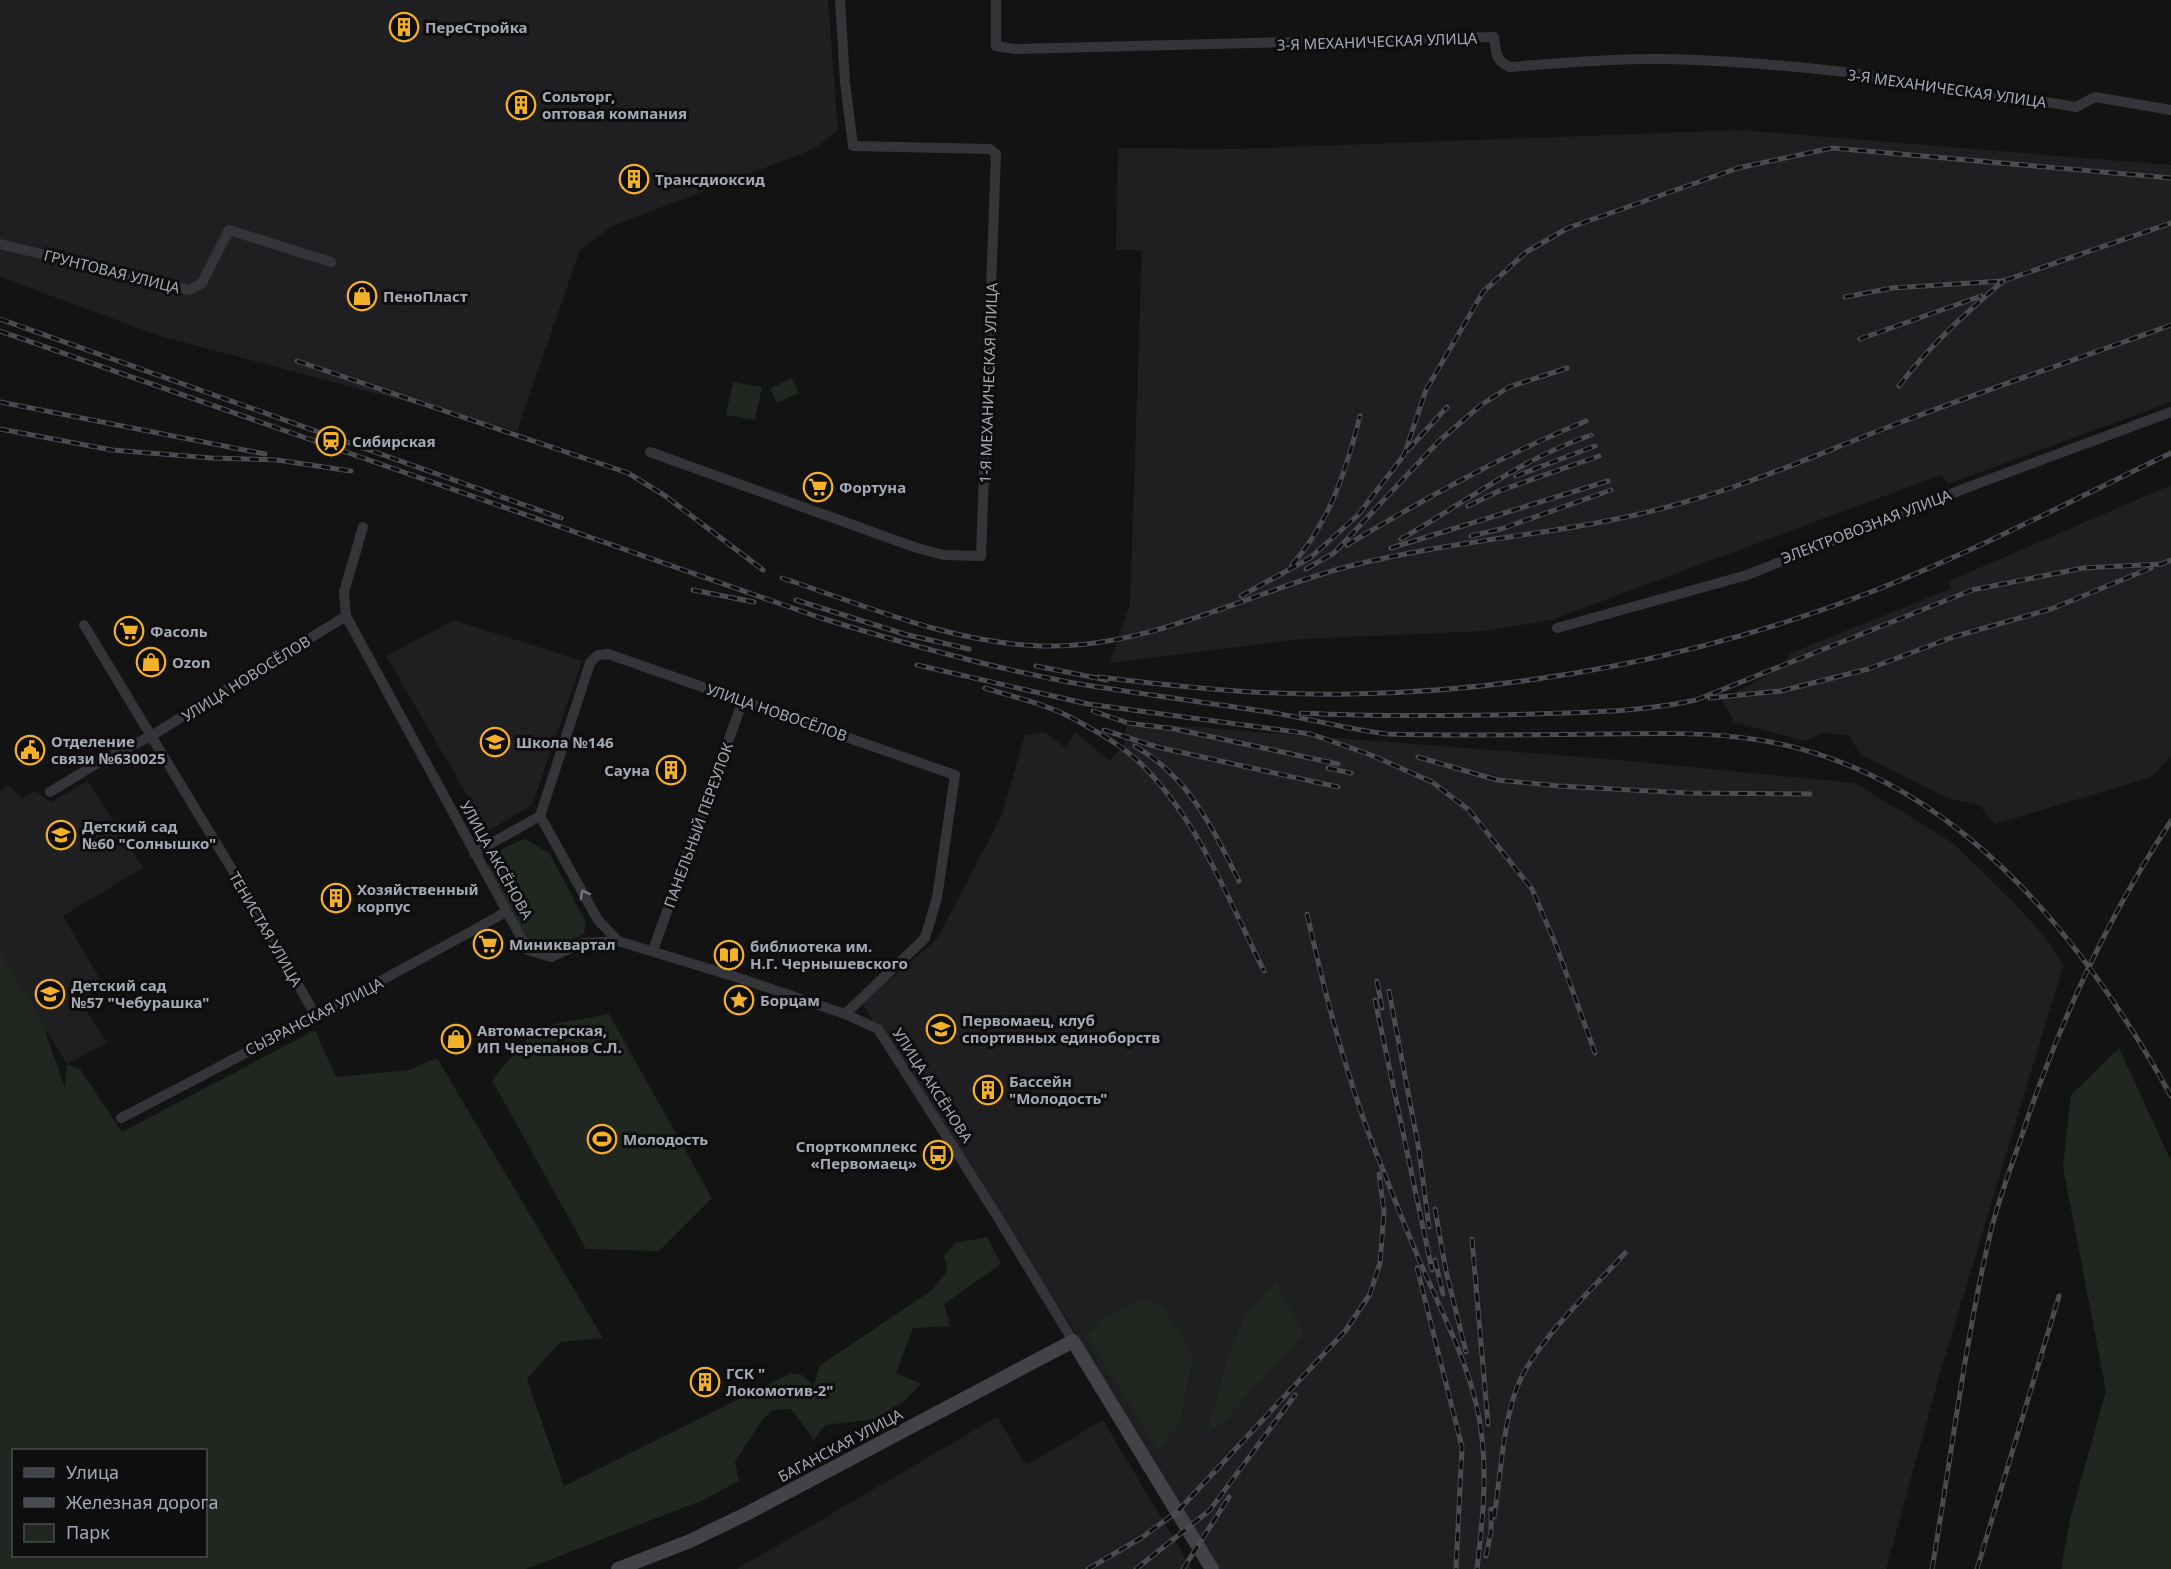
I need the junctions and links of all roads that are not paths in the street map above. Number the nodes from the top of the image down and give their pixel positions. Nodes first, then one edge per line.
1 (840, 0) edge
2 (996, 0) edge
3 (2171, 110) edge
4 (0, 244) edge
5 (331, 262) dead end
6 (2171, 412) edge
7 (650, 452) dead end
8 (363, 527) dead end
9 (346, 616) junction
10 (84, 625) dead end
11 (1557, 628) dead end
12 (743, 700) junction
13 (151, 736) junction
14 (50, 792) dead end
15 (540, 816) junction
16 (474, 853) junction
17 (506, 912) junction
18 (618, 941) junction
19 (653, 950) junction
20 (845, 1014) junction
21 (317, 1018) junction
22 (121, 1118) dead end
23 (1073, 1341) junction
24 (618, 1569) edge
25 (1212, 1569) edge

1 - 7 street, 1-Я МЕХАНИЧЕСКАЯ УЛИЦА
2 - 3 street, 3-Я МЕХАНИЧЕСКАЯ УЛИЦА
4 - 5 street, ГРУНТОВАЯ УЛИЦА
6 - 11 street, ЭЛЕКТРОВОЗНАЯ УЛИЦА
8 - 9 street, УЛИЦА АКСЁНОВА
9 - 13 street, УЛИЦА НОВОСЁЛОВ
9 - 16 street, УЛИЦА АКСЁНОВА
10 - 13 street, ТЕНИСТАЯ УЛИЦА
12 - 15 street, УЛИЦА НОВОСЁЛОВ
12 - 19 street, ПАНЕЛЬНЫЙ ПЕРЕУЛОК
12 - 20 street, УЛИЦА НОВОСЁЛОВ
13 - 14 street, УЛИЦА НОВОСЁЛОВ
13 - 21 street, ТЕНИСТАЯ УЛИЦА
15 - 16 street
18 -> 15 street
16 - 17 street, УЛИЦА АКСЁНОВА
17 - 18 street, УЛИЦА АКСЁНОВА
17 - 21 street, СЫЗРАНСКАЯ УЛИЦА
18 - 19 street, УЛИЦА АКСЁНОВА
19 - 20 street, УЛИЦА АКСЁНОВА
20 - 23 street, УЛИЦА АКСЁНОВА
21 - 22 street, СЫЗРАНСКАЯ УЛИЦА
23 - 24 street, БАГАНСКАЯ УЛИЦА
23 - 25 street, УЛИЦА АКСЁНОВА

